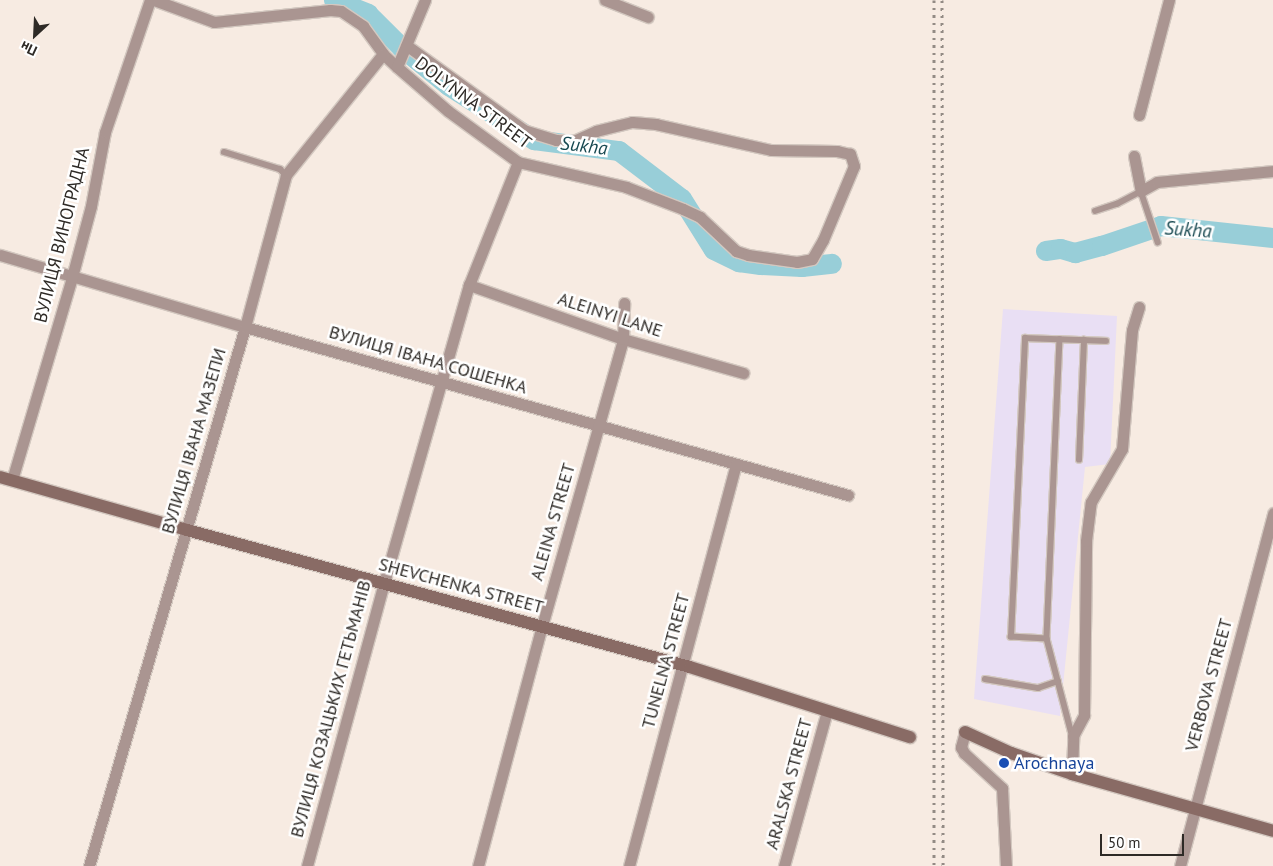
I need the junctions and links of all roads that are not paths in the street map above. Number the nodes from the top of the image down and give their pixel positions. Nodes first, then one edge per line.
1 (150, 0) edge
2 (154, 0) edge
3 (425, 0) edge
4 (605, 0) edge
5 (1169, 0) edge
6 (648, 17) dead end
7 (406, 46) junction
8 (384, 54) junction
9 (398, 65) junction
10 (1139, 114) dead end
11 (224, 152) dead end
12 (1134, 156) dead end
13 (518, 162) junction
14 (1273, 171) edge
15 (286, 176) junction
16 (1141, 191) junction
17 (1095, 212) dead end
18 (1158, 242) dead end
19 (0, 255) edge
20 (72, 277) junction
21 (469, 285) junction
22 (624, 303) dead end
23 (1138, 307) dead end
24 (245, 327) junction
25 (623, 339) junction
26 (1060, 339) junction
27 (1084, 340) junction
28 (1106, 342) dead end
29 (742, 373) dead end
30 (442, 380) junction
31 (600, 426) junction
32 (1079, 460) dead end
33 (736, 464) junction
34 (6, 478) edge
35 (848, 495) dead end
36 (1273, 513) edge
37 (187, 530) junction
38 (384, 583) junction
39 (542, 626) junction
40 (1047, 639) junction
41 (683, 665) junction
42 (985, 678) dead end
43 (1058, 681) junction
44 (827, 711) junction
45 (965, 732) joint
46 (1073, 736) junction
47 (910, 737) dead end
48 (1072, 774) junction
49 (1195, 808) junction
50 (1273, 831) edge
51 (90, 866) edge
52 (307, 866) edge
53 (478, 866) edge
54 (628, 866) edge
55 (784, 866) edge
56 (1006, 866) edge
57 (1180, 866) edge

1 - 20 street, ВУЛИЦЯ ВИНОГРАДНА
2 - 8 street, DOLYNNA STREET
3 - 7 street
4 - 6 street
5 - 10 street
7 - 9 street
7 - 13 street, DOLYNNA STREET
8 - 9 street, DOLYNNA STREET
8 - 15 street, ВУЛИЦЯ ІВАНА МАЗЕПИ
9 - 13 street, DOLYNNA STREET
11 - 15 lane
12 - 16 street
13 - 21 street, ВУЛИЦЯ КОЗАЦЬКИХ ГЕТЬМАНІВ
14 - 16 street
15 - 24 street, ВУЛИЦЯ ІВАНА МАЗЕПИ
16 - 17 lane
16 - 18 lane
19 - 20 street, ВУЛИЦЯ ІВАНА СОШЕНКА
20 - 24 street, ВУЛИЦЯ ІВАНА СОШЕНКА
20 - 34 street, ВУЛИЦЯ ВИНОГРАДНА
21 - 25 street, ALEINYI LANE
21 - 30 street, ВУЛИЦЯ КОЗАЦЬКИХ ГЕТЬМАНІВ
22 - 25 street, ALEINA STREET
23 - 46 street
24 - 30 street, ВУЛИЦЯ ІВАНА СОШЕНКА
24 - 37 street, ВУЛИЦЯ ІВАНА МАЗЕПИ
25 - 29 street, ALEINYI LANE
25 - 31 street, ALEINA STREET
26 - 27 lane
26 - 40 lane
26 - 40 lane
27 - 28 lane
27 - 32 lane
30 - 31 street, ВУЛИЦЯ ІВАНА СОШЕНКА
30 - 38 street, ВУЛИЦЯ КОЗАЦЬКИХ ГЕТЬМАНІВ
31 - 33 street, ВУЛИЦЯ ІВАНА СОШЕНКА
31 - 39 street, ALEINA STREET
33 - 35 street, ВУЛИЦЯ ІВАНА СОШЕНКА
33 - 41 street, TUNELNA STREET
34 - 37 street, SHEVCHENKA STREET
36 - 49 street, VERBOVA STREET
37 - 38 street, SHEVCHENKA STREET
37 - 51 street, ВУЛИЦЯ ІВАНА МАЗЕПИ
38 - 39 street, SHEVCHENKA STREET
38 - 52 street, ВУЛИЦЯ КОЗАЦЬКИХ ГЕТЬМАНІВ
39 - 41 street, SHEVCHENKA STREET
39 - 53 street, ALEINA STREET
40 - 43 lane
41 - 44 street, SHEVCHENKA STREET
41 - 54 street, TUNELNA STREET
42 - 43 lane
43 - 46 lane
44 - 47 street, SHEVCHENKA STREET
44 - 55 street, ARALSKA STREET
45 - 48 street
45 - 56 street
46 - 48 street
48 - 49 street
49 - 50 street
49 - 57 street, VERBOVA STREET

